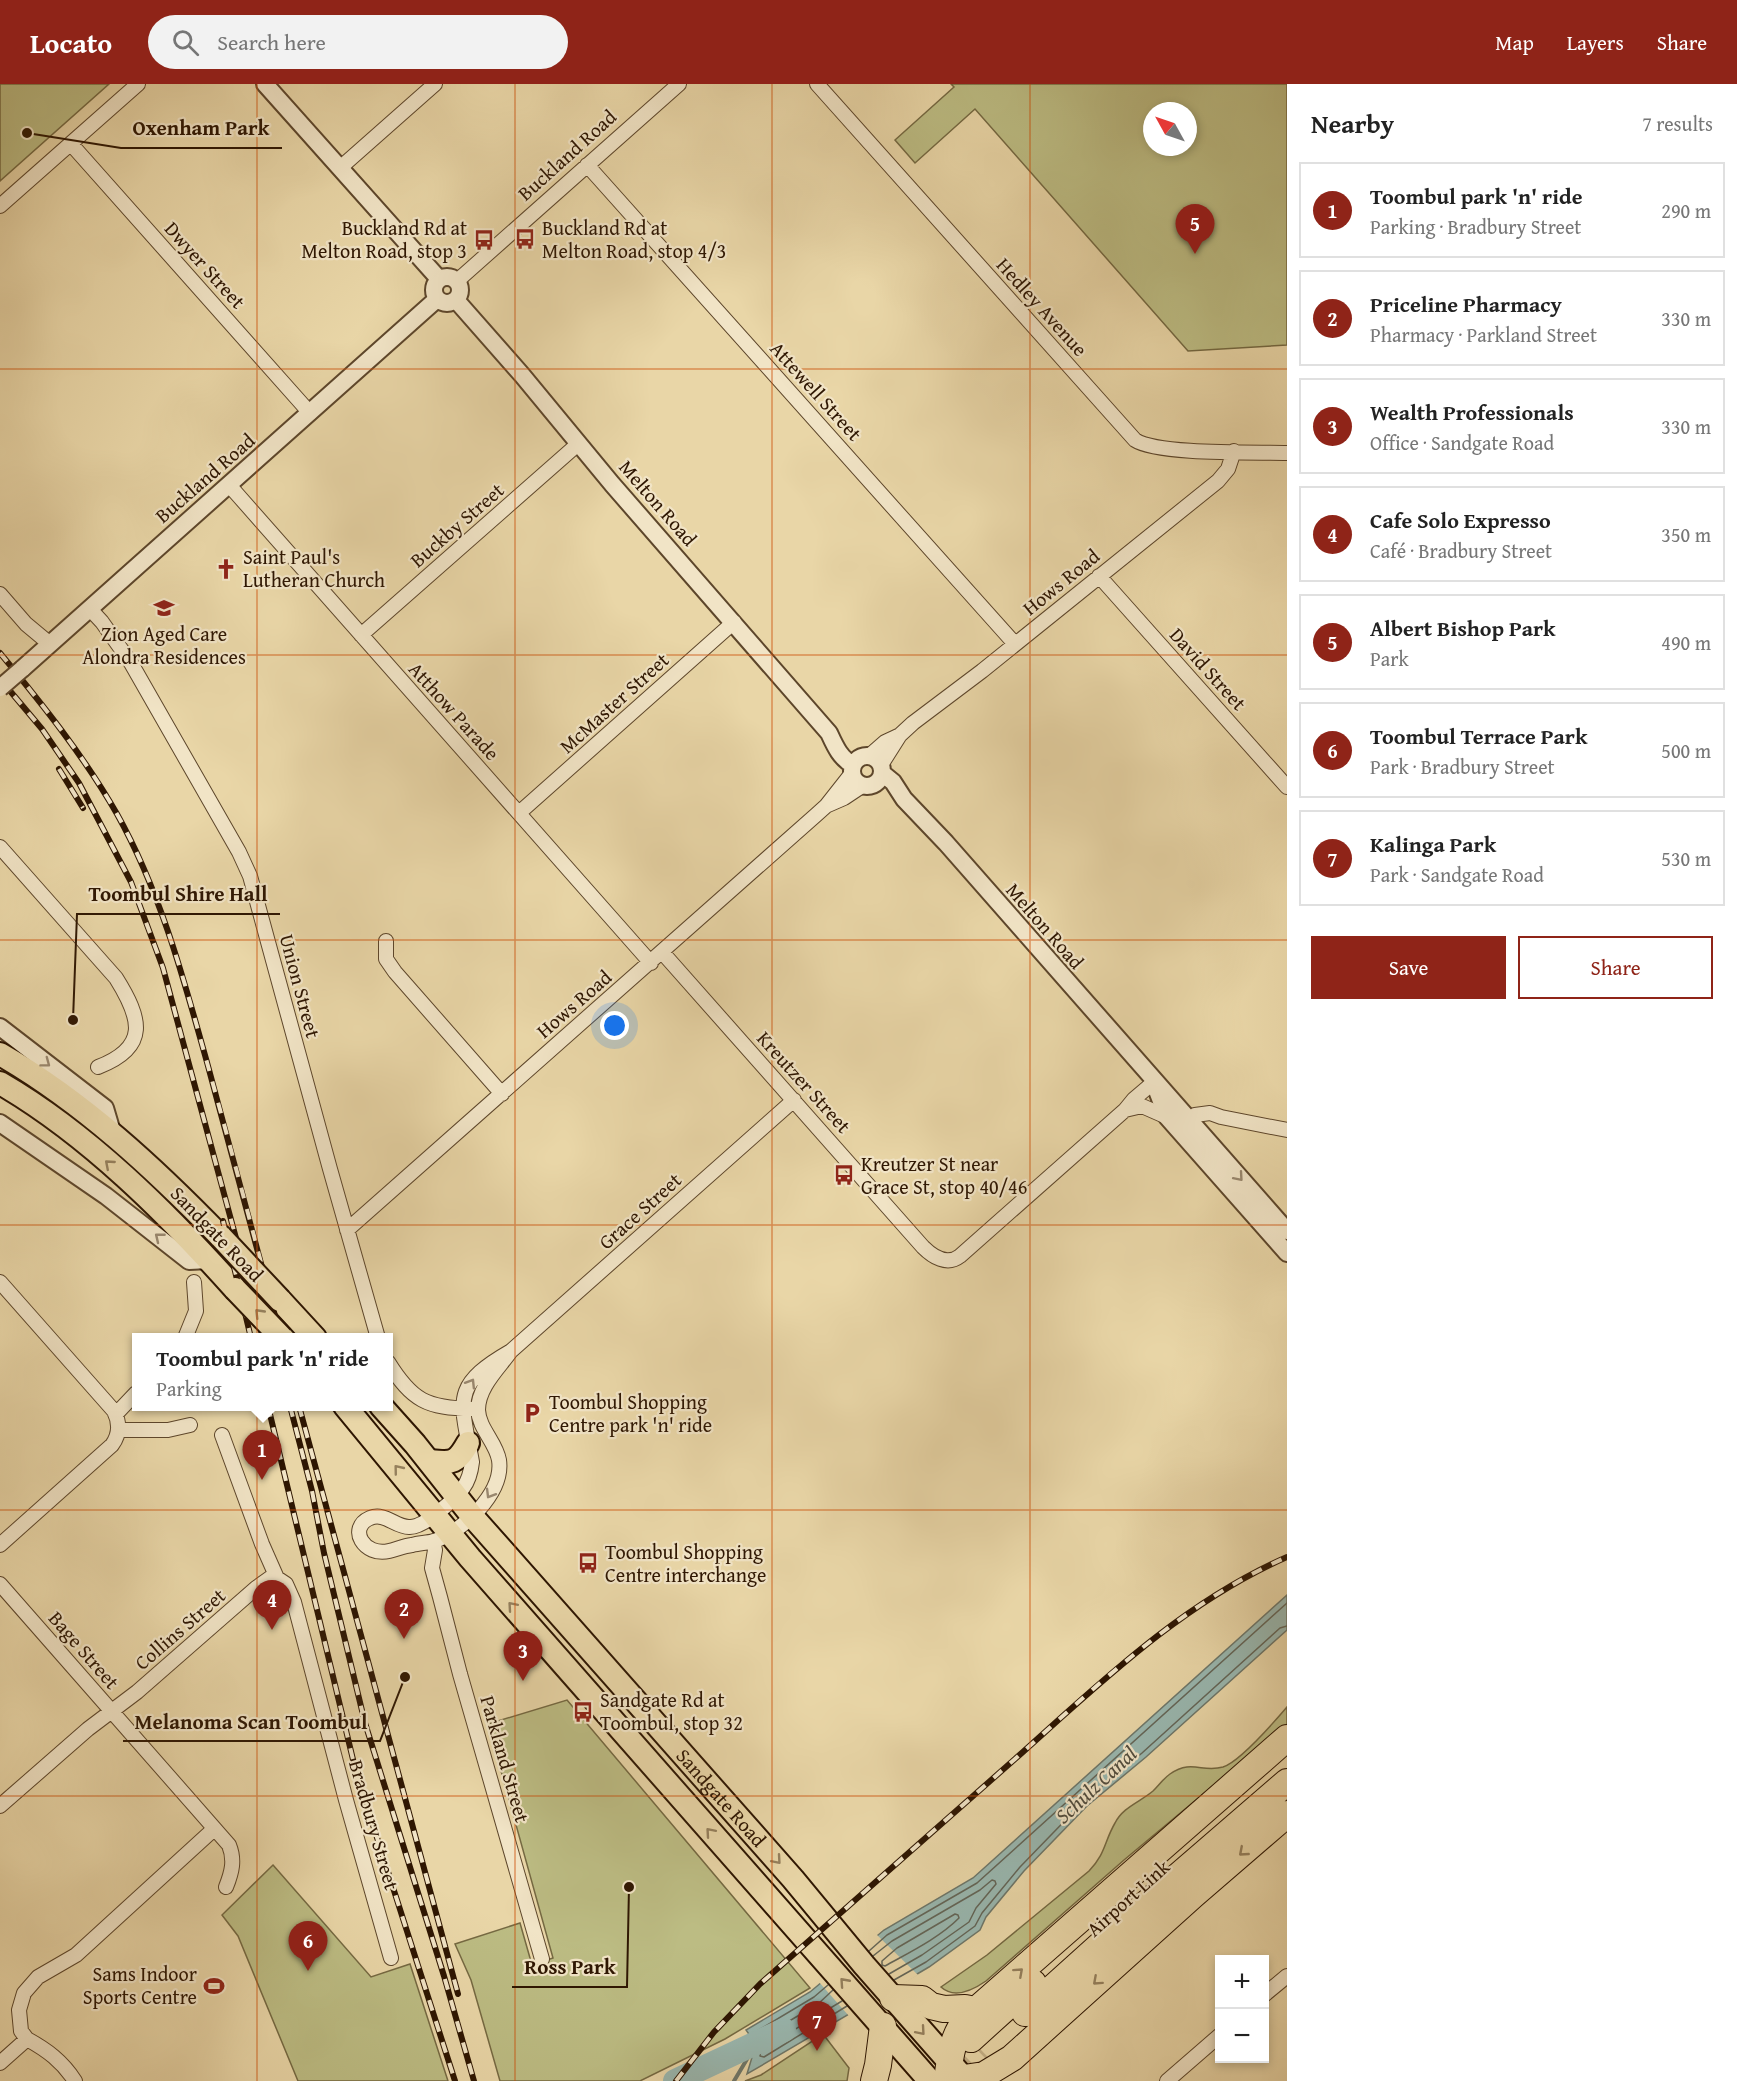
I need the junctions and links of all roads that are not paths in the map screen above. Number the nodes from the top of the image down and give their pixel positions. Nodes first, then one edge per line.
1 (138, 84) edge
2 (266, 84) edge
3 (435, 84) edge
4 (679, 84) edge
5 (817, 84) edge
6 (71, 144) junction
7 (587, 165) junction
8 (340, 168) junction
9 (0, 206) edge
10 (439, 279) junction
11 (457, 281) junction
12 (436, 299) junction
13 (456, 300) junction
14 (310, 413) junction
15 (578, 444) junction
16 (1234, 451) junction
17 (1287, 453) edge
18 (229, 485) junction
19 (1100, 576) junction
20 (0, 594) edge
21 (90, 609) junction
22 (734, 622) junction
23 (361, 635) junction
24 (50, 644) junction
25 (1015, 644) junction
26 (0, 688) edge
27 (867, 770) junction
28 (1287, 788) edge
29 (519, 813) junction
30 (0, 847) edge
31 (386, 940) dead end
32 (662, 952) junction
33 (651, 963) junction
34 (0, 1027) edge
35 (0, 1054) edge
36 (98, 1067) dead end
37 (1154, 1082) junction
38 (0, 1083) edge
39 (502, 1094) junction
40 (794, 1100) junction
41 (1125, 1110) junction
42 (1167, 1117) junction
43 (1221, 1118) junction
44 (0, 1123) edge
45 (1184, 1125) junction
46 (1287, 1130) edge
47 (1200, 1133) junction
48 (113, 1135) junction
49 (347, 1230) junction
50 (1287, 1231) edge
51 (1287, 1253) edge
52 (209, 1260) junction
53 (0, 1282) edge
54 (194, 1282) dead end
55 (187, 1333) edge
56 (277, 1333) edge
57 (310, 1333) edge
58 (377, 1333) edge
59 (511, 1351) junction
60 (393, 1369) edge
61 (132, 1397) edge
62 (463, 1409) junction
63 (478, 1410) junction
64 (348, 1411) edge
65 (385, 1411) edge
66 (116, 1414) junction
67 (190, 1425) dead end
68 (119, 1430) junction
69 (222, 1435) dead end
70 (468, 1443) junction
71 (429, 1461) junction
72 (456, 1496) junction
73 (435, 1515) junction
74 (472, 1516) junction
75 (442, 1537) junction
76 (414, 1544) junction
77 (0, 1545) edge
78 (432, 1568) junction
79 (277, 1578) junction
80 (0, 1584) edge
81 (112, 1711) junction
82 (1287, 1738) edge
83 (1287, 1759) edge
84 (1287, 1782) edge
85 (0, 1806) edge
86 (1287, 1814) edge
87 (214, 1829) junction
88 (226, 1887) dead end
89 (391, 1958) dead end
90 (542, 1959) dead end
91 (1287, 1976) edge
92 (1269, 1991) edge
93 (893, 1998) junction
94 (975, 2010) junction
95 (878, 2021) junction
96 (1036, 2036) junction
97 (27, 2039) junction
98 (1215, 2039) edge
99 (0, 2063) edge
100 (953, 2078) edge
101 (75, 2081) edge
102 (874, 2081) edge
103 (930, 2081) edge
104 (1012, 2081) edge
105 (1167, 2081) edge

1 - 6 street
2 - 8 street
3 - 8 street
4 - 7 street, Buckland Road
5 - 16 street, Hedley Avenue
6 - 9 street
6 - 14 street, Dwyer Street
7 - 11 street, Buckland Road
7 - 25 street, Attewell Street
8 - 10 street
10 - 11 street
10 - 12 street
11 - 13 street
12 - 13 street
12 - 14 street, Buckland Road
13 - 15 street, Melton Road
14 - 18 street, Buckland Road
15 - 22 street, Melton Road
15 - 23 street, Buckby Street
16 - 17 street, Hedley Avenue
16 - 19 street, Hows Road
18 - 21 street, Buckland Road
18 - 23 street, Atthow Parade
19 - 25 street, Hows Road
19 - 28 street, David Street
20 - 24 street
21 - 24 street, Buckland Road
21 - 49 street, Union Street
22 - 27 street, Melton Road
22 - 29 street, McMaster Street
23 - 29 street, Atthow Parade
24 - 26 street, Buckland Road, bridge
25 - 27 street, Hows Road
27 - 32 street, Hows Road
27 - 37 street, Melton Road
29 - 33 street, Atthow Parade
30 - 36 street
31 - 39 street
32 - 33 street, Hows Road
32 - 40 street, Kreutzer Street
33 - 39 street, Hows Road
34 -> 48 street, Sandgate Road
35 - 48 highway, Sandgate Road
37 - 41 street
37 - 42 street, Melton Road
37 - 45 street, Melton Road
52 -> 38 highway, Sandgate Road
39 - 49 street, Hows Road
40 - 41 street, Kreutzer Street
40 - 59 street, Grace Street
41 - 42 street
42 - 45 street, Melton Road
43 - 45 street
43 - 46 street
43 - 47 street
52 -> 44 street, Sandgate Road
45 - 47 street
45 - 51 street
47 -> 50 street
48 - 57 highway, Sandgate Road, bridge
49 - 58 street, Union Street
56 -> 52 highway, Sandgate Road, bridge
53 - 66 street
54 - 55 street
62 -> 59 street, Grace Street
59 - 63 street, Grace Street
60 - 62 street
61 - 66 street
62 - 63 street
62 - 70 street, Grace Street
63 -> 74 street
73 -> 64 highway, Sandgate Road
65 - 71 highway, Sandgate Road
66 - 68 street
67 - 68 street
68 - 77 street
69 - 79 street, Bradbury Street
70 - 71 highway
70 - 72 street, Grace Street
71 - 72 highway, Sandgate Road
72 - 73 street, Grace Street
72 - 74 highway, Sandgate Road
73 - 75 highway, Sandgate Road
73 - 76 street, Grace Street
74 - 75 street
74 -> 93 highway, Sandgate Road
75 - 76 street, Grace Street
75 - 78 street, Parkland Street
95 -> 75 highway, Sandgate Road
76 - 78 street, Parkland Street
78 - 90 street, Parkland Street
79 - 81 street, Collins Street
79 - 89 street, Bradbury Street
80 - 81 street, Bage Street
81 - 85 street, Collins Street
81 - 87 street, Bage Street
94 -> 82 highway
83 - 84 highway, Airport Link
86 -> 96 highway
87 - 88 street, Bage Street
87 - 97 street
91 - 92 street
93 - 94 highway
93 -> 100 highway, Sandgate Road
94 - 100 highway
95 - 102 highway
95 - 103 highway, Sandgate Road
96 - 100 highway
96 - 104 highway
97 - 99 street
97 - 101 street
98 - 105 street

